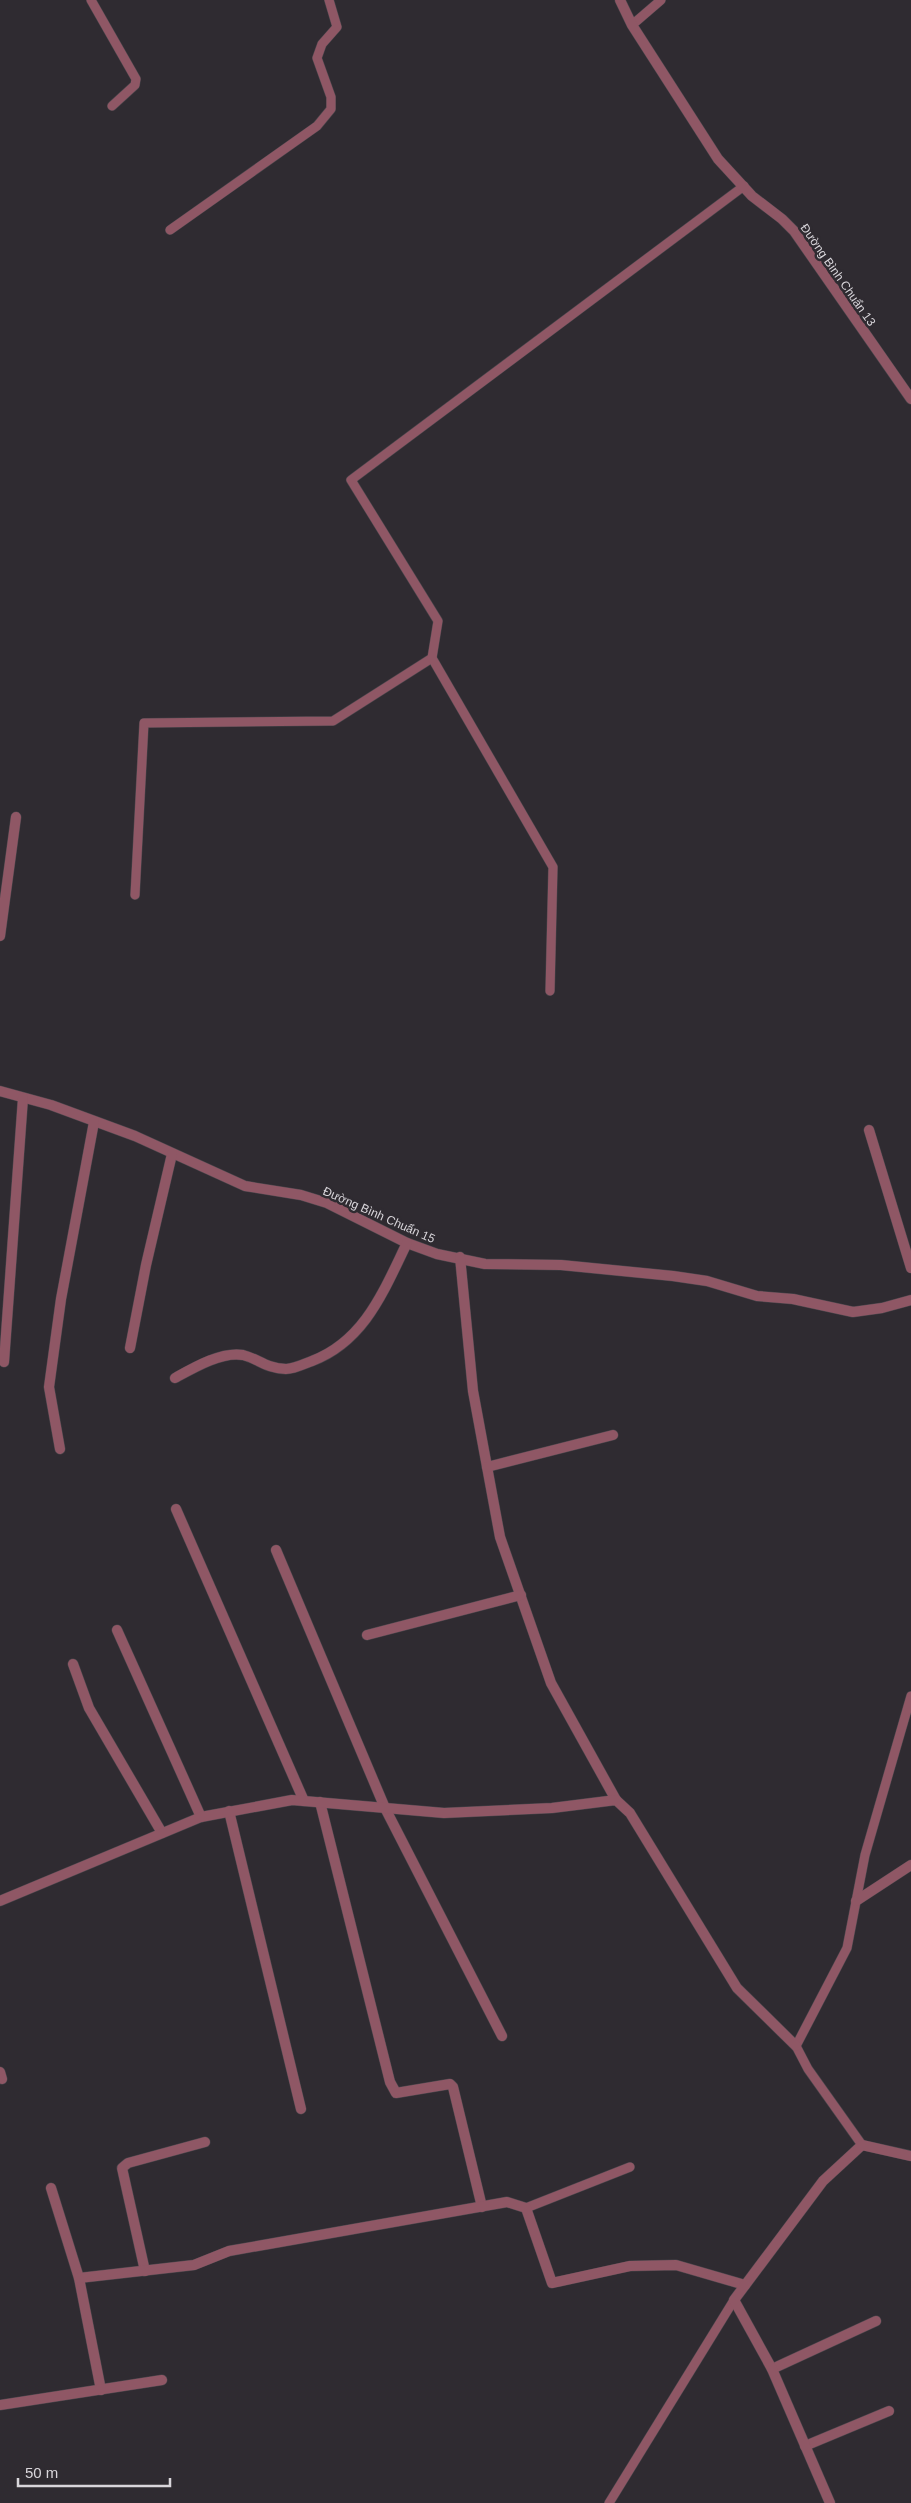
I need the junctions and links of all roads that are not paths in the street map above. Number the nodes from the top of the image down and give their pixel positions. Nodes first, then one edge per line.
1 (91, 0) edge
2 (329, 0) edge
3 (620, 0) edge
4 (661, 0) edge
5 (632, 25) junction
6 (112, 106) dead end
7 (744, 186) junction
8 (170, 230) dead end
9 (911, 399) edge
10 (432, 658) junction
11 (16, 817) dead end
12 (135, 895) dead end
13 (0, 936) edge
14 (550, 991) dead end
15 (0, 1091) edge
16 (23, 1098) junction
17 (94, 1122) junction
18 (869, 1130) dead end
19 (172, 1154) junction
20 (407, 1243) junction
21 (460, 1257) junction
22 (911, 1268) edge
23 (911, 1300) edge
24 (130, 1348) dead end
25 (4, 1362) dead end
26 (175, 1378) dead end
27 (613, 1435) dead end
28 (60, 1449) dead end
29 (487, 1467) junction
30 (176, 1509) dead end
31 (276, 1550) dead end
32 (521, 1596) junction
33 (117, 1630) dead end
34 (368, 1635) dead end
35 (73, 1664) dead end
36 (911, 1696) edge
37 (616, 1800) junction
38 (304, 1801) junction
39 (320, 1802) junction
40 (385, 1808) junction
41 (229, 1812) junction
42 (201, 1817) junction
43 (162, 1833) junction
44 (911, 1865) edge
45 (0, 1901) edge
46 (856, 1901) junction
47 (502, 2036) dead end
48 (796, 2046) junction
49 (302, 2108) dead end
50 (205, 2142) dead end
51 (862, 2145) junction
52 (911, 2156) edge
53 (630, 2166) dead end
54 (51, 2188) dead end
55 (482, 2207) junction
56 (526, 2208) junction
57 (145, 2271) junction
58 (79, 2278) junction
59 (745, 2285) junction
60 (734, 2300) junction
61 (876, 2321) dead end
62 (772, 2369) junction
63 (162, 2380) dead end
64 (100, 2390) junction
65 (0, 2405) edge
66 (889, 2411) dead end
67 (805, 2446) junction
68 (609, 2503) edge
69 (830, 2503) edge

1 - 6 lane
2 - 8 lane
3 - 5 street, Đường Bình Chuẩn 13
4 - 5 lane
5 - 7 street, Đường Bình Chuẩn 13
7 - 9 street, Đường Bình Chuẩn 13
7 - 10 lane
10 - 12 lane
10 - 14 lane
11 - 13 street
15 - 16 street, Đường Bình Chuẩn 15
16 - 17 street, Đường Bình Chuẩn 15
16 - 25 street
17 - 19 street, Đường Bình Chuẩn 15
17 - 28 street
18 - 22 street
19 - 20 street, Đường Bình Chuẩn 15
19 - 24 street
20 - 21 street, Đường Bình Chuẩn 15
20 - 26 street
21 - 23 street, Đường Bình Chuẩn 15
21 - 29 street
27 - 29 street
29 - 32 street
30 - 38 street
31 - 40 street
32 - 34 street
32 - 37 street
33 - 42 street
35 - 43 street
36 - 46 lane
37 - 40 street
37 - 48 street
38 - 39 street
38 - 41 street
39 - 40 street
39 - 55 street
40 - 47 street
41 - 42 street
41 - 49 street
42 - 43 street
43 - 45 street
44 - 46 street
46 - 48 lane
48 - 51 lane
50 - 57 street
51 - 52 street
51 - 59 street
53 - 56 lane
54 - 58 street
55 - 56 street
55 - 57 street
56 - 59 street
57 - 58 street
58 - 64 street
59 - 60 street
60 - 62 street
60 - 68 lane
61 - 62 street
62 - 67 street
63 - 64 street
64 - 65 street
66 - 67 street
67 - 69 street

